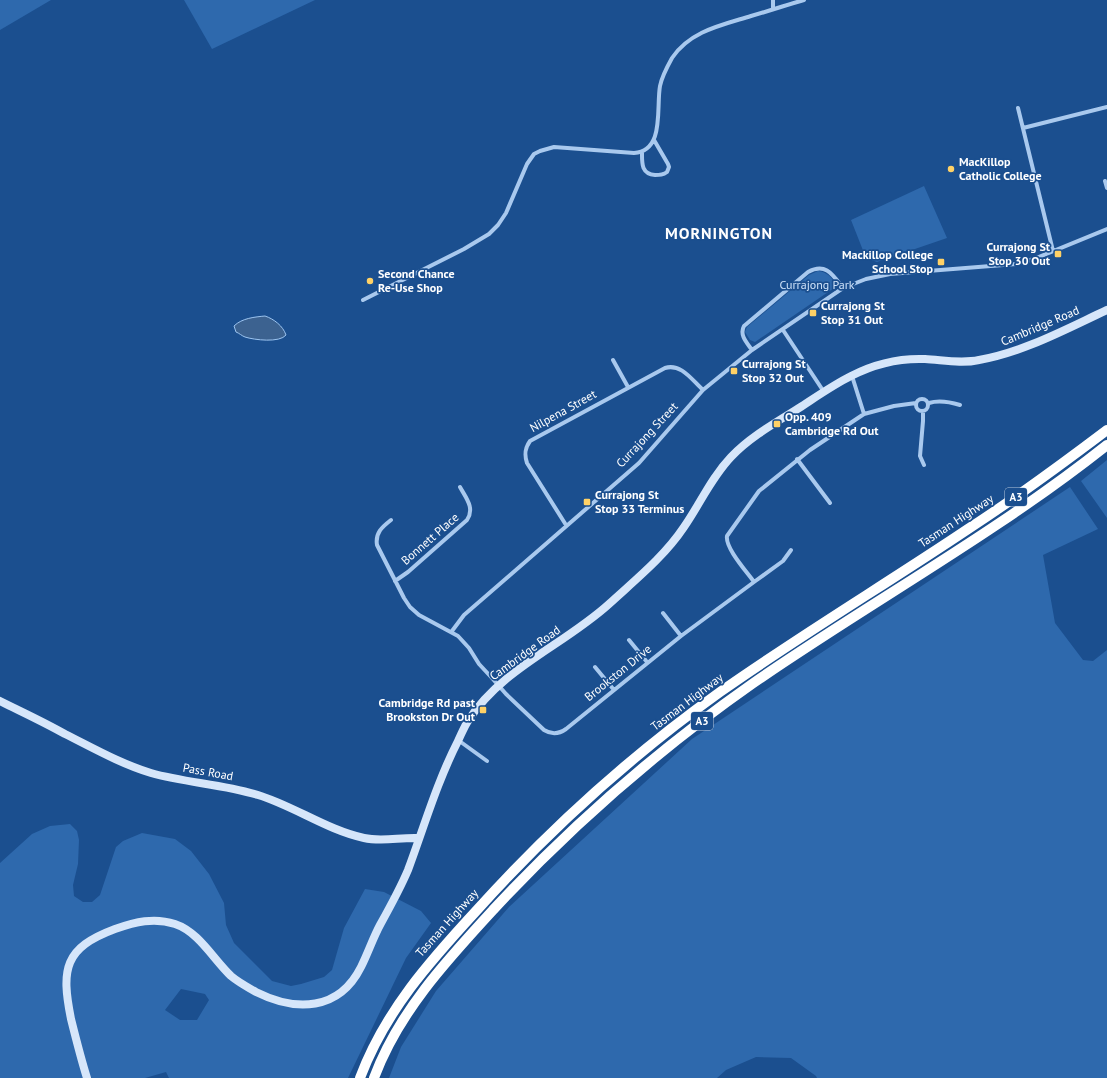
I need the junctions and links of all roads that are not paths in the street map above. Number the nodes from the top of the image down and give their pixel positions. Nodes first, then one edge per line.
1 (773, 0) edge
2 (804, 0) edge
3 (773, 9) junction
4 (1107, 107) edge
5 (1018, 108) dead end
6 (1023, 128) junction
7 (654, 140) junction
8 (642, 152) junction
9 (1105, 181) dead end
10 (1107, 188) edge
11 (1107, 229) edge
12 (1053, 251) junction
13 (843, 288) junction
14 (363, 300) dead end
15 (1107, 310) edge
16 (783, 330) junction
17 (752, 350) junction
18 (613, 360) dead end
19 (852, 376) junction
20 (628, 388) junction
21 (703, 390) junction
22 (824, 392) junction
23 (916, 403) junction
24 (929, 403) junction
25 (960, 405) dead end
26 (923, 411) junction
27 (864, 414) junction
28 (1107, 430) edge
29 (1107, 444) edge
30 (797, 459) junction
31 (924, 465) dead end
32 (460, 487) dead end
33 (830, 502) dead end
34 (391, 520) dead end
35 (566, 525) junction
36 (791, 550) dead end
37 (395, 581) junction
38 (754, 582) junction
39 (663, 613) dead end
40 (452, 631) junction
41 (681, 636) junction
42 (629, 640) dead end
43 (647, 662) junction
44 (595, 667) dead end
45 (499, 686) junction
46 (614, 690) junction
47 (0, 701) edge
48 (458, 740) junction
49 (488, 762) dead end
50 (419, 838) junction
51 (87, 1078) edge
52 (360, 1078) edge
53 (374, 1078) edge

1 - 3 street
2 - 3 street
3 - 7 street
4 - 6 street
5 - 6 street
6 - 12 street
7 - 8 street
7 - 8 street
8 - 14 street
9 - 10 street
11 - 12 street, Currajong Street
12 - 13 street, Currajong Street
13 - 16 street, Currajong Street
13 - 17 street
15 - 19 main road, Cambridge Road
16 - 17 street, Currajong Street
16 - 22 street
17 - 21 street, Currajong Street
18 - 20 street
19 - 22 main road, Cambridge Road
19 - 27 street
20 - 21 street, Nilpena Street
20 - 35 street, Nilpena Street
21 - 35 street, Currajong Street
22 - 45 main road, Cambridge Road
23 - 24 street
23 - 26 street
23 - 27 street
24 - 25 street
24 - 26 street
26 - 31 street
27 - 30 street
28 - 52 highway, Tasman Highway / A3
29 - 53 highway, Tasman Highway / A3
30 - 33 street
30 - 38 street
32 - 37 street, Bonnett Place
34 - 37 street, Brookston Drive
35 - 40 street, Currajong Street
36 - 38 street, Brookston Drive
37 - 40 street, Brookston Drive
38 - 41 street, Brookston Drive
39 - 41 street
40 - 45 street, Brookston Drive
41 - 43 street, Brookston Drive
42 - 43 street
43 - 46 street, Brookston Drive
44 - 46 street
45 - 46 street, Brookston Drive
45 - 48 main road, Cambridge Road
47 - 50 main road, Pass Road
48 - 49 street
48 - 50 main road, Cambridge Road
50 - 51 main road, Cambridge Road

